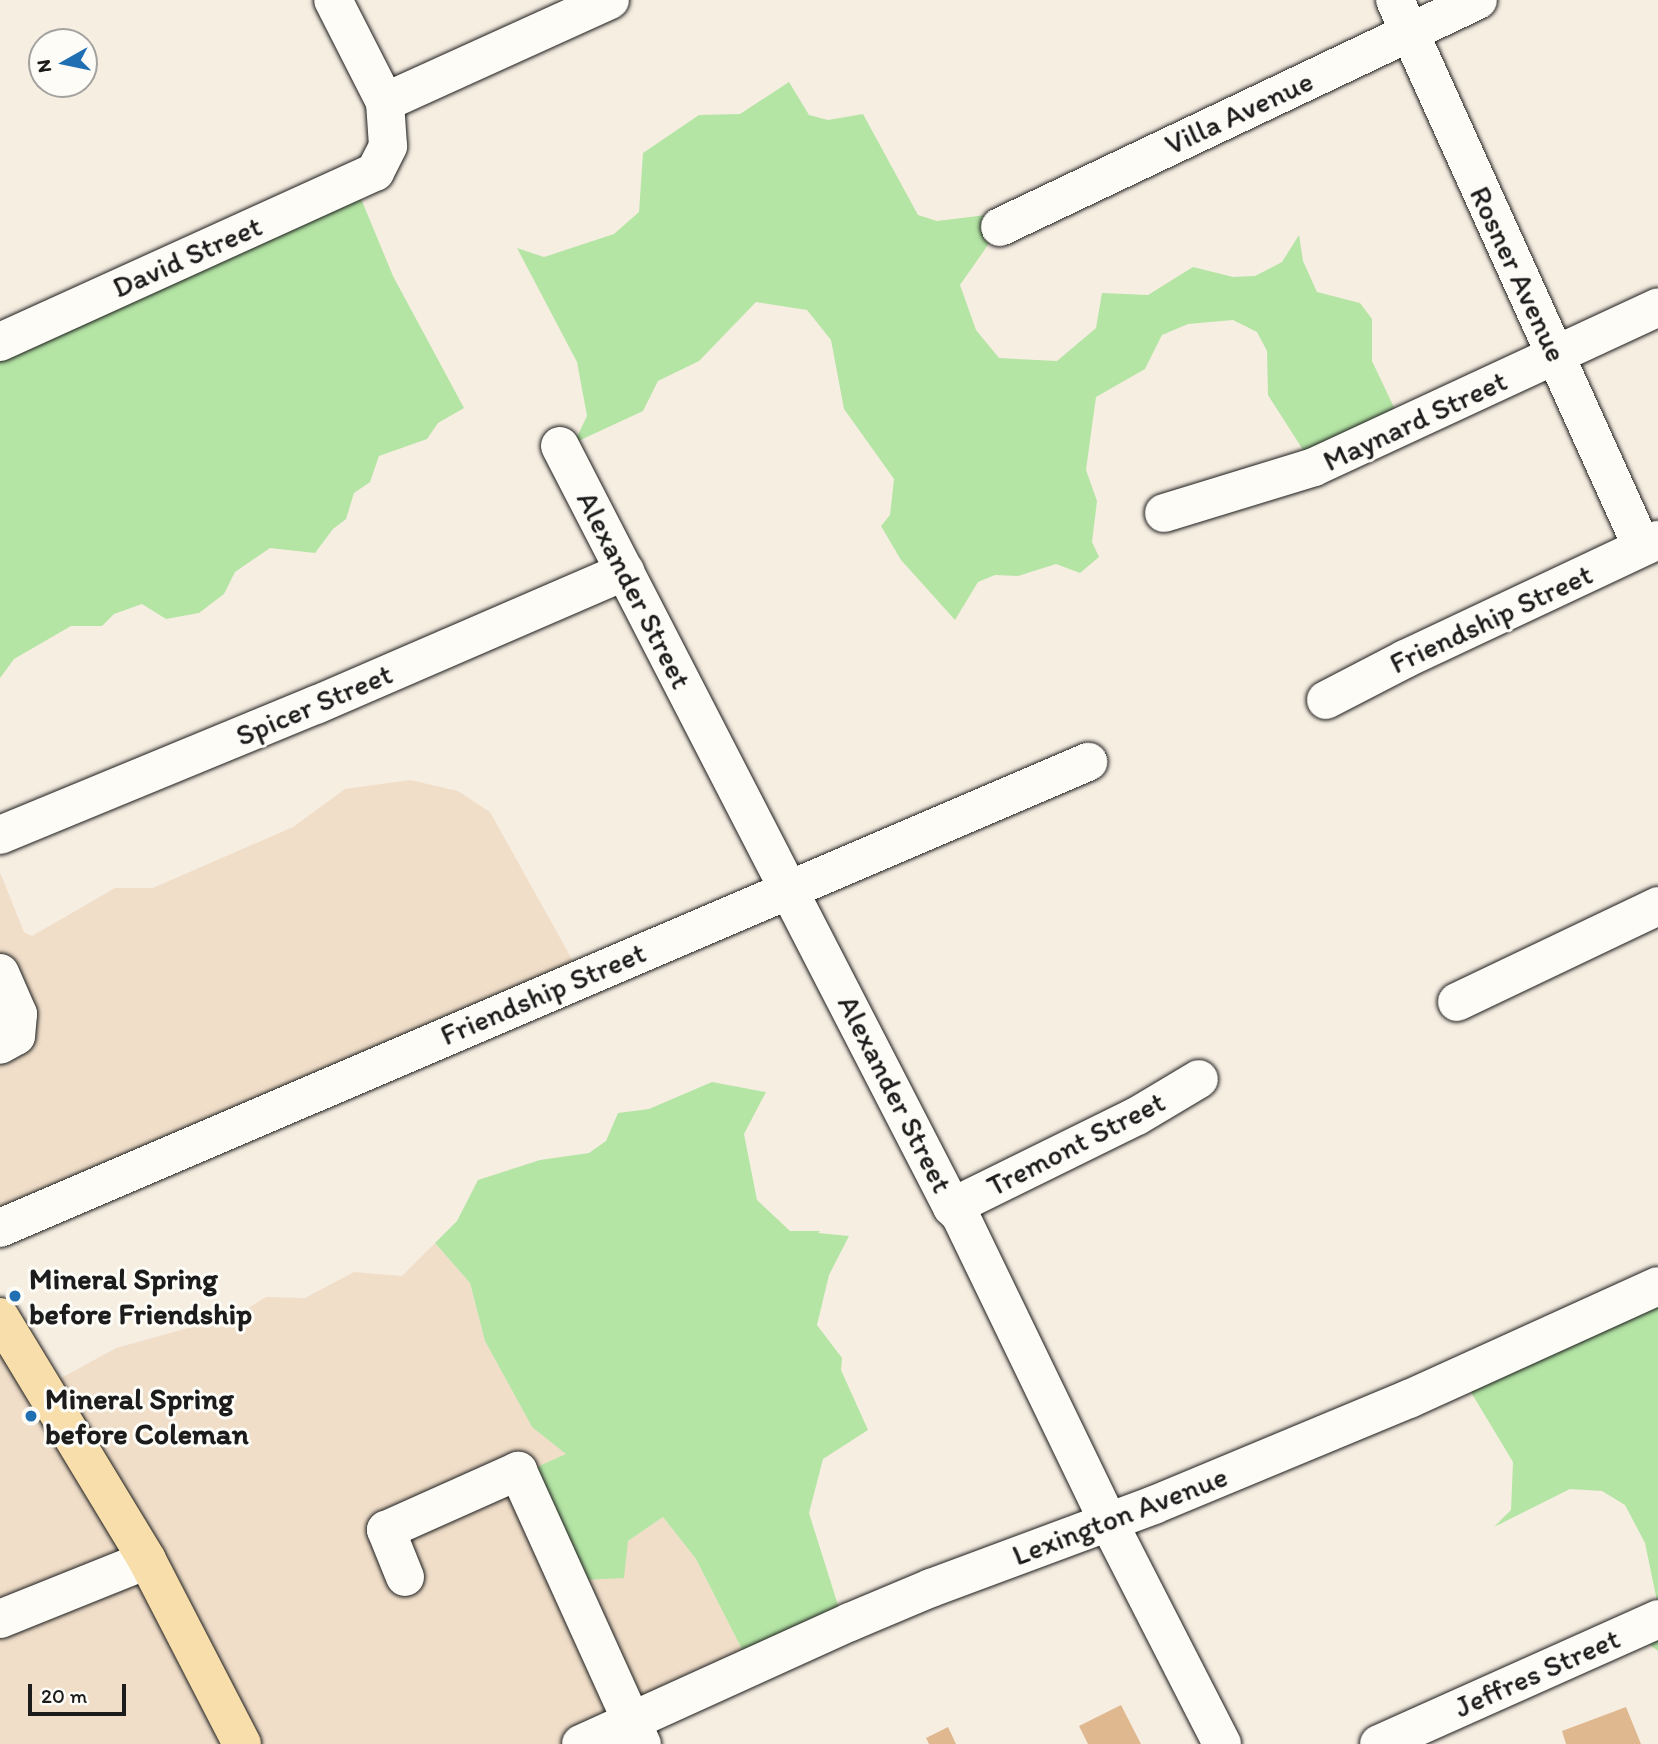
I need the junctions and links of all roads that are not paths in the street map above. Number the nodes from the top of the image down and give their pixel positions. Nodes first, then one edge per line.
1 (333, 0) edge
2 (610, 0) edge
3 (1478, 0) edge
4 (1402, 16) edge
5 (385, 102) junction
6 (1000, 227) dead end
7 (1658, 307) edge
8 (0, 342) edge
9 (1557, 355) junction
10 (560, 446) dead end
11 (1164, 513) dead end
12 (1650, 544) edge
13 (625, 571) junction
14 (1325, 700) dead end
15 (1088, 762) dead end
16 (0, 835) edge
17 (790, 888) junction
18 (1658, 906) edge
19 (0, 973) edge
20 (1457, 1002) dead end
21 (0, 1045) edge
22 (1199, 1079) dead end
23 (953, 1207) junction
24 (0, 1228) edge
25 (1658, 1286) edge
26 (0, 1317) edge
27 (1109, 1523) junction
28 (147, 1560) junction
29 (405, 1577) dead end
30 (0, 1619) edge
31 (1658, 1619) edge
32 (637, 1734) edge
33 (242, 1744) edge
34 (581, 1744) edge
35 (1222, 1744) edge
36 (1378, 1744) edge

1 - 5 street
2 - 5 street
3 - 4 street, Villa Avenue
4 - 6 street, Villa Avenue
4 - 9 street, Rosner Avenue
5 - 8 street, David Street
7 - 9 street, Maynard Street
9 - 11 street, Maynard Street
9 - 12 street, Rosner Avenue
10 - 13 street, Alexander Street
12 - 14 street, Friendship Street
13 - 16 street, Spicer Street
13 - 17 street, Alexander Street
15 - 17 street, Friendship Street
17 - 23 street, Alexander Street
17 - 24 street, Friendship Street
18 - 20 street
19 - 21 street
22 - 23 street, Tremont Street
23 - 27 street, Alexander Street
25 - 27 street, Lexington Avenue
26 - 28 main road
27 - 32 street, Lexington Avenue
27 - 35 street, Alexander Street
28 - 30 street
28 - 33 main road
29 - 32 street
31 - 36 street, Jeffres Street
32 - 34 street, Lexington Avenue

